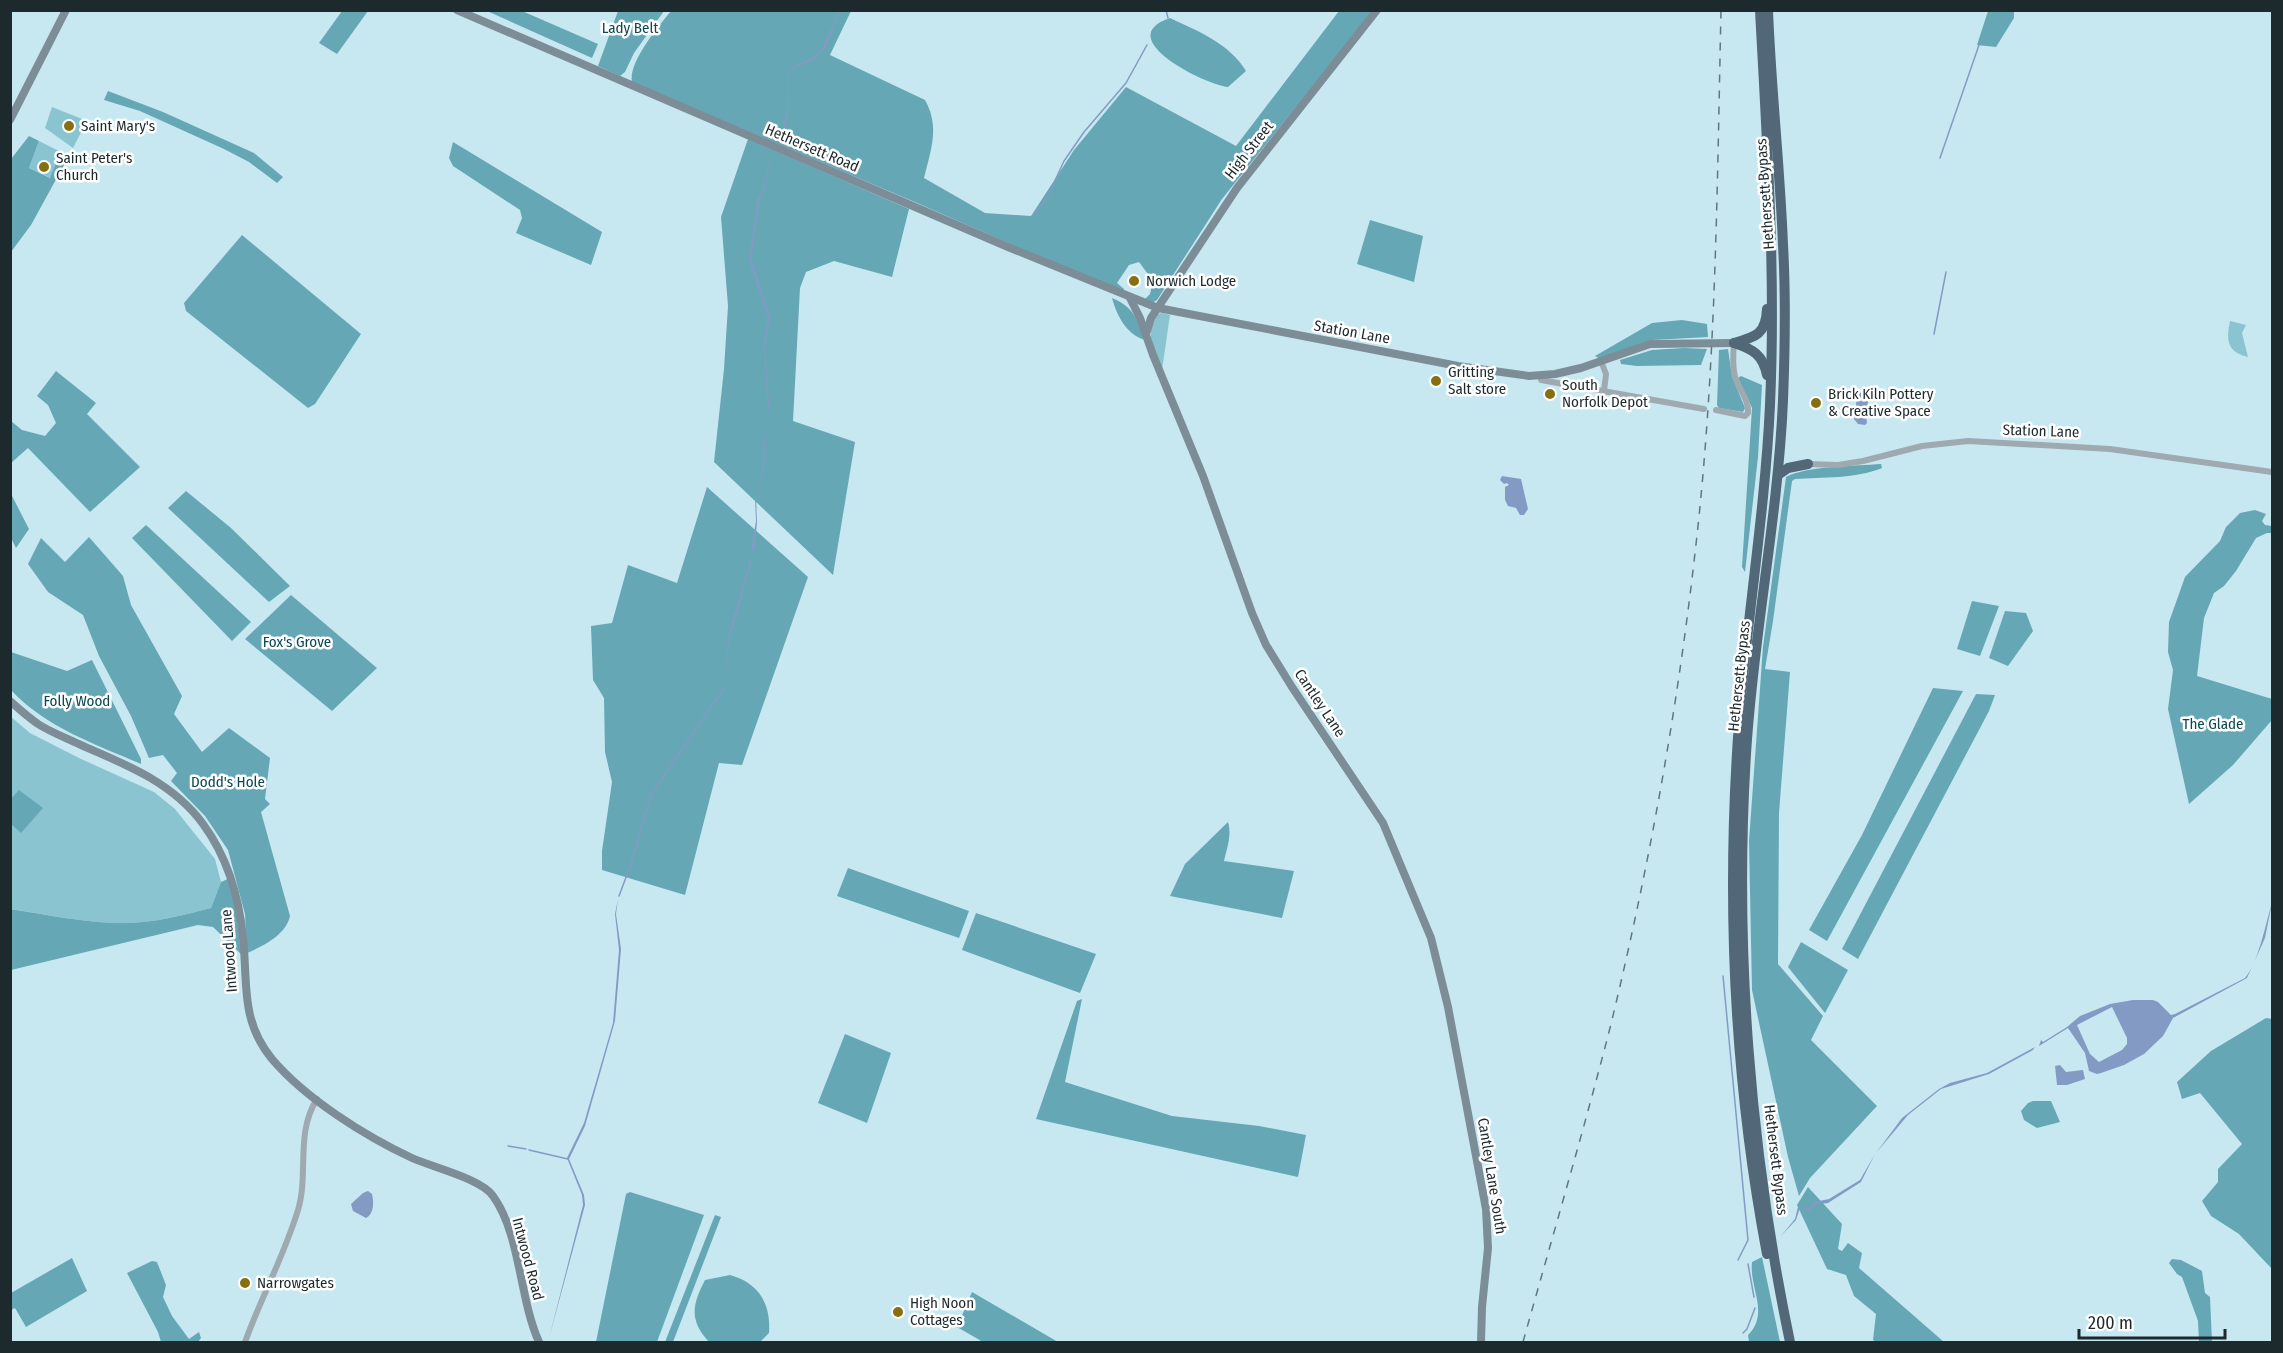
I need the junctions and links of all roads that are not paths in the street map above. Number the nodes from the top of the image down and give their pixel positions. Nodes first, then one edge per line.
1 (66, 10) edge
2 (457, 10) edge
3 (1760, 10) edge
4 (1768, 10) edge
5 (1375, 14) edge
6 (10, 120) edge
7 (1772, 267) junction
8 (1130, 298) junction
9 (1158, 308) junction
10 (1146, 334) junction
11 (1730, 343) junction
12 (1601, 361) junction
13 (1542, 376) junction
14 (1604, 391) junction
15 (1770, 408) junction
16 (1704, 409) dead end
17 (1716, 410) dead end
18 (1781, 448) junction
19 (1808, 464) junction
20 (2272, 472) edge
21 (1778, 475) junction
22 (10, 701) edge
23 (1464, 1086) joint
24 (317, 1099) junction
25 (484, 1187) joint
26 (245, 1342) edge
27 (539, 1342) edge
28 (1481, 1342) edge
29 (1785, 1342) edge
30 (1790, 1342) edge

1 - 6 street
2 - 8 street, Hethersett Road
3 - 7 highway, Hethersett Bypass
4 - 18 highway, Hethersett Bypass
5 - 9 street, High Street
7 - 11 highway
7 - 15 highway, Hethersett Bypass
8 - 9 street, Hethersett Road
8 - 10 street, Cantley Lane
9 - 10 street
9 - 13 street, Station Lane
10 - 23 street, Cantley Lane
11 - 12 street, Station Lane
11 - 15 highway
11 - 17 street
12 - 13 street, Station Lane
12 - 14 street
13 - 14 street, Station Lane
14 - 16 street, Station Lane
15 - 29 highway, Hethersett Bypass
18 - 19 highway
18 - 21 highway, Hethersett Bypass
19 - 20 street, Station Lane
19 - 21 highway
21 - 30 highway, Hethersett Bypass
22 - 24 street, Intwood Lane
23 - 28 street, Cantley Lane South
24 - 25 street, Intwood Lane
24 - 26 street
25 - 27 street, Intwood Road

